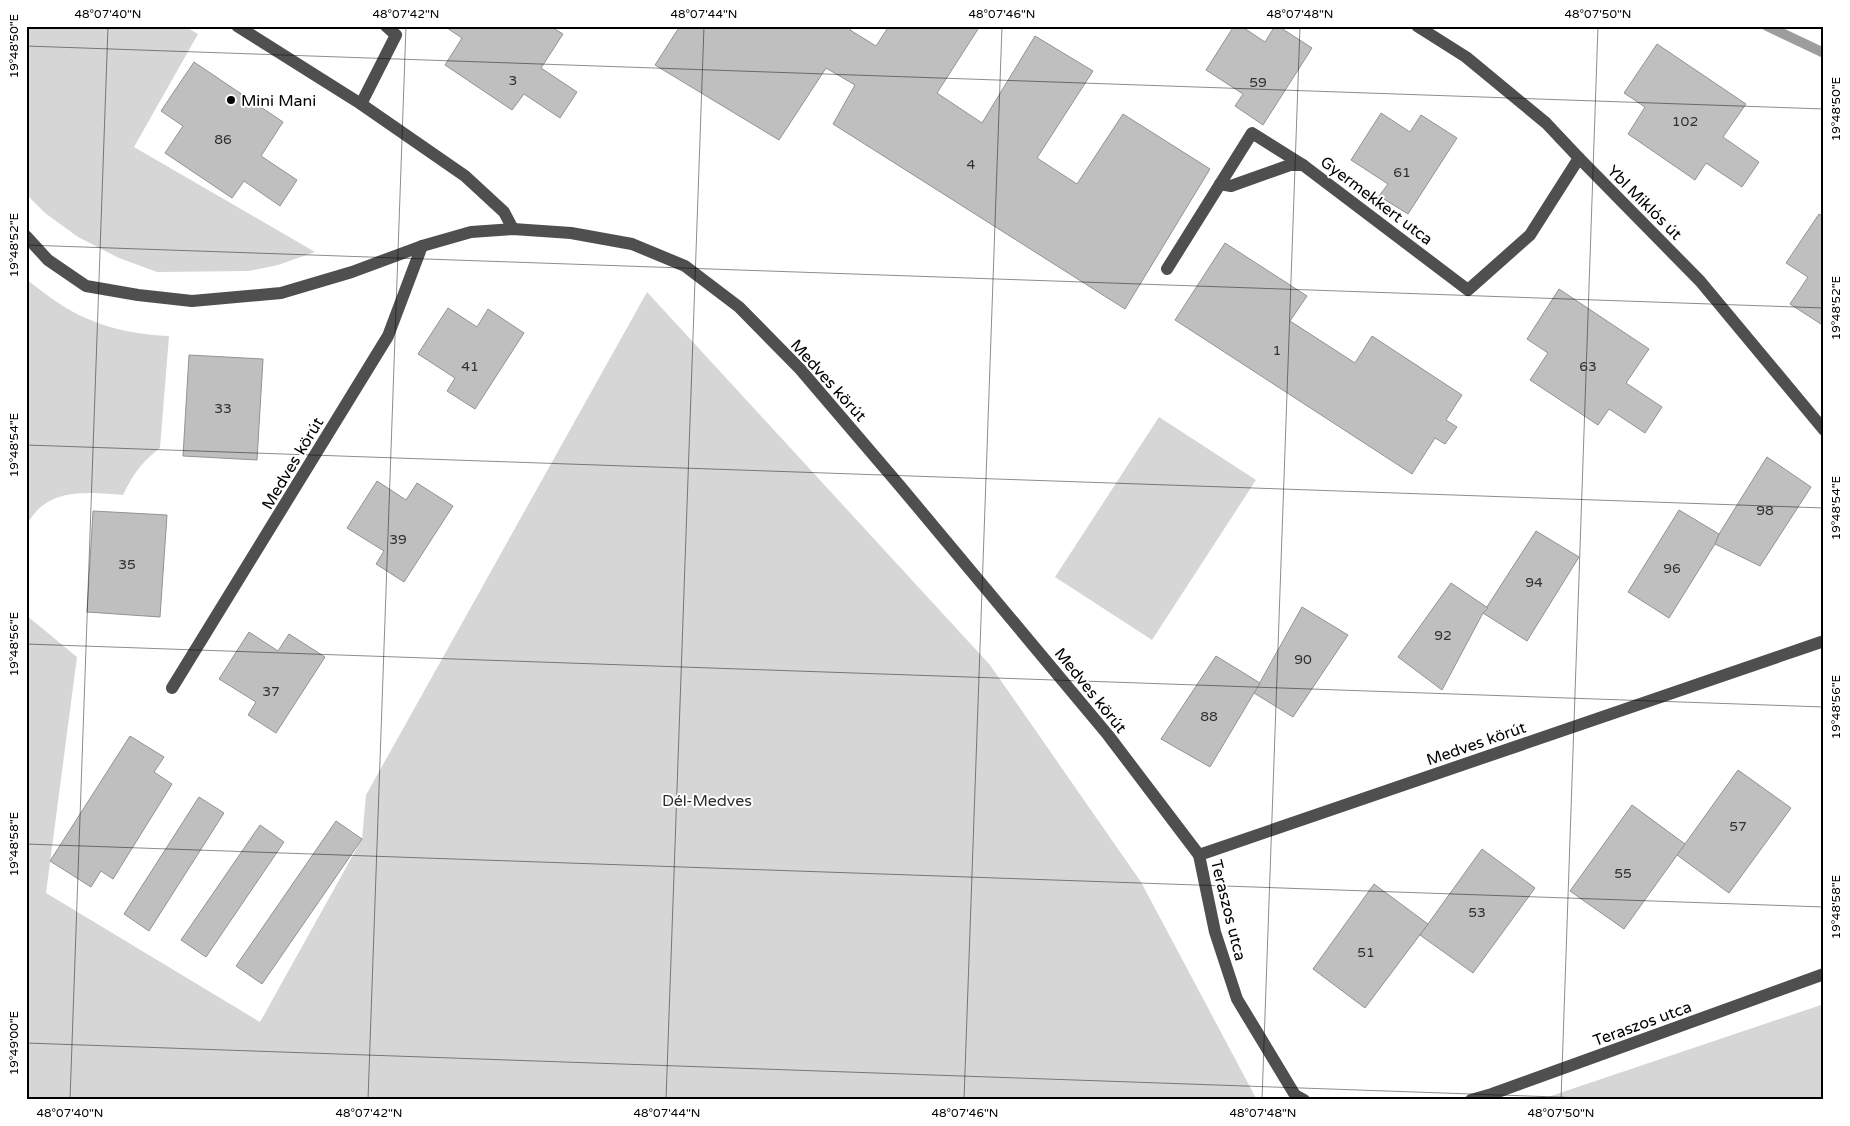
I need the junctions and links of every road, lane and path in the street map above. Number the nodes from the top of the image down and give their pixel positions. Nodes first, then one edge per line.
1 (237, 26) edge
2 (386, 26) edge
3 (1417, 26) edge
4 (361, 104) junction
5 (1579, 158) junction
6 (1303, 165) junction
7 (1220, 184) junction
8 (514, 229) junction
9 (26, 236) edge
10 (422, 246) junction
11 (1166, 269) dead end
12 (1824, 430) edge
13 (1824, 640) edge
14 (172, 688) dead end
15 (1199, 855) junction
16 (1824, 974) edge
17 (1304, 1100) edge
18 (1471, 1100) edge

1 - 4 street
2 - 4 street
3 - 5 street, Ybl Miklós út
4 - 8 street
5 - 6 street, Gyermekkert utca
5 - 12 street, Ybl Miklós út
6 - 7 street
6 - 7 street, Gyermekkert utca
7 - 11 street, Gyermekkert utca
8 - 10 street, Medves körút
8 - 15 street, Medves körút
9 - 10 street, Medves körút
10 - 14 street, Medves körút
13 - 15 street, Medves körút
15 - 17 street, Teraszos utca
16 - 18 street, Teraszos utca

